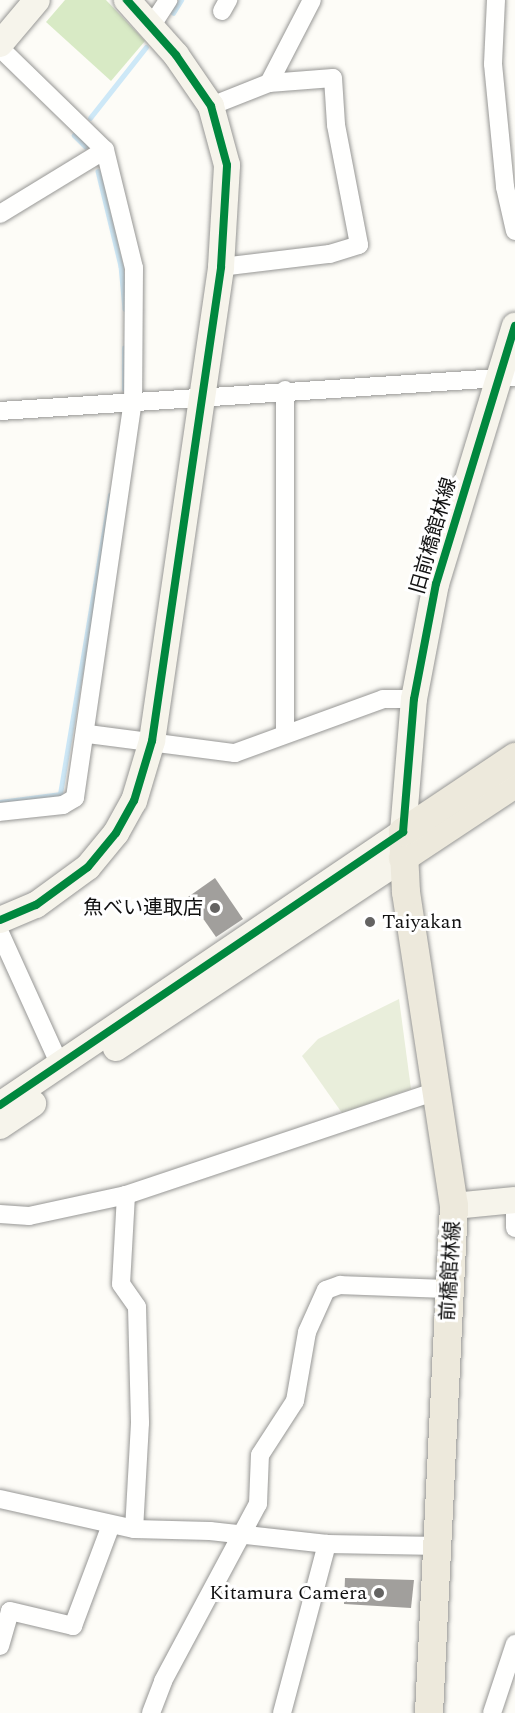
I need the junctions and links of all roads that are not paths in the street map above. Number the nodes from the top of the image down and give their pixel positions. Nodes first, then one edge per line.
1 (37, 0) edge
2 (127, 0) edge
3 (168, 0) edge
4 (312, 0) edge
5 (496, 0) edge
6 (152, 25) junction
7 (0, 46) edge
8 (269, 83) junction
9 (211, 106) junction
10 (105, 150) junction
11 (0, 214) edge
12 (515, 231) edge
13 (221, 267) junction
14 (515, 326) edge
15 (506, 376) edge
16 (285, 390) junction
17 (201, 399) junction
18 (133, 400) junction
19 (2, 414) edge
20 (414, 699) junction
21 (88, 734) junction
22 (285, 734) junction
23 (152, 741) junction
24 (515, 757) edge
25 (515, 784) edge
26 (0, 812) edge
27 (403, 845) junction
28 (0, 920) edge
29 (0, 933) edge
30 (60, 1065) junction
31 (437, 1091) junction
32 (0, 1105) edge
33 (0, 1125) edge
34 (126, 1195) junction
35 (515, 1200) edge
36 (454, 1206) junction
37 (0, 1214) edge
38 (515, 1228) edge
39 (451, 1289) junction
40 (0, 1499) edge
41 (111, 1525) junction
42 (134, 1529) junction
43 (243, 1537) junction
44 (327, 1544) junction
45 (440, 1546) junction
46 (515, 1644) edge
47 (0, 1646) edge
48 (151, 1713) edge
49 (282, 1713) edge
50 (429, 1713) edge
51 (492, 1713) edge

1 - 7 street
2 - 6 street
3 - 6 street
4 - 8 street
5 - 12 street
6 - 9 street
7 - 10 street
8 - 9 street
8 - 13 street
9 - 13 street
10 - 11 street
10 - 18 street
13 - 17 street
14 - 15 street, 旧前橋館林線
15 - 16 street
15 - 20 street, 旧前橋館林線
16 - 17 street
16 - 22 street
17 - 18 street
17 - 23 street
18 - 19 street
18 - 21 street
20 - 22 street
20 - 27 street, 旧前橋館林線
21 - 23 street
21 - 26 street
22 - 23 street
23 - 28 street
24 - 27 main road
25 - 27 main road
27 - 30 street
27 - 31 main road, 前橋館林線
27 - 33 street
29 - 30 street
30 - 32 street
31 - 34 street
31 - 36 main road, 前橋館林線
34 - 37 street
34 - 42 street
35 - 36 street
35 - 38 street
36 - 39 main road, 前橋館林線
39 - 43 street
39 - 45 main road, 前橋館林線
40 - 41 street
41 - 42 street
41 - 47 street
42 - 43 street
43 - 44 street
43 - 48 street
44 - 45 street
44 - 49 street
45 - 50 main road, 前橋館林線
46 - 51 street

